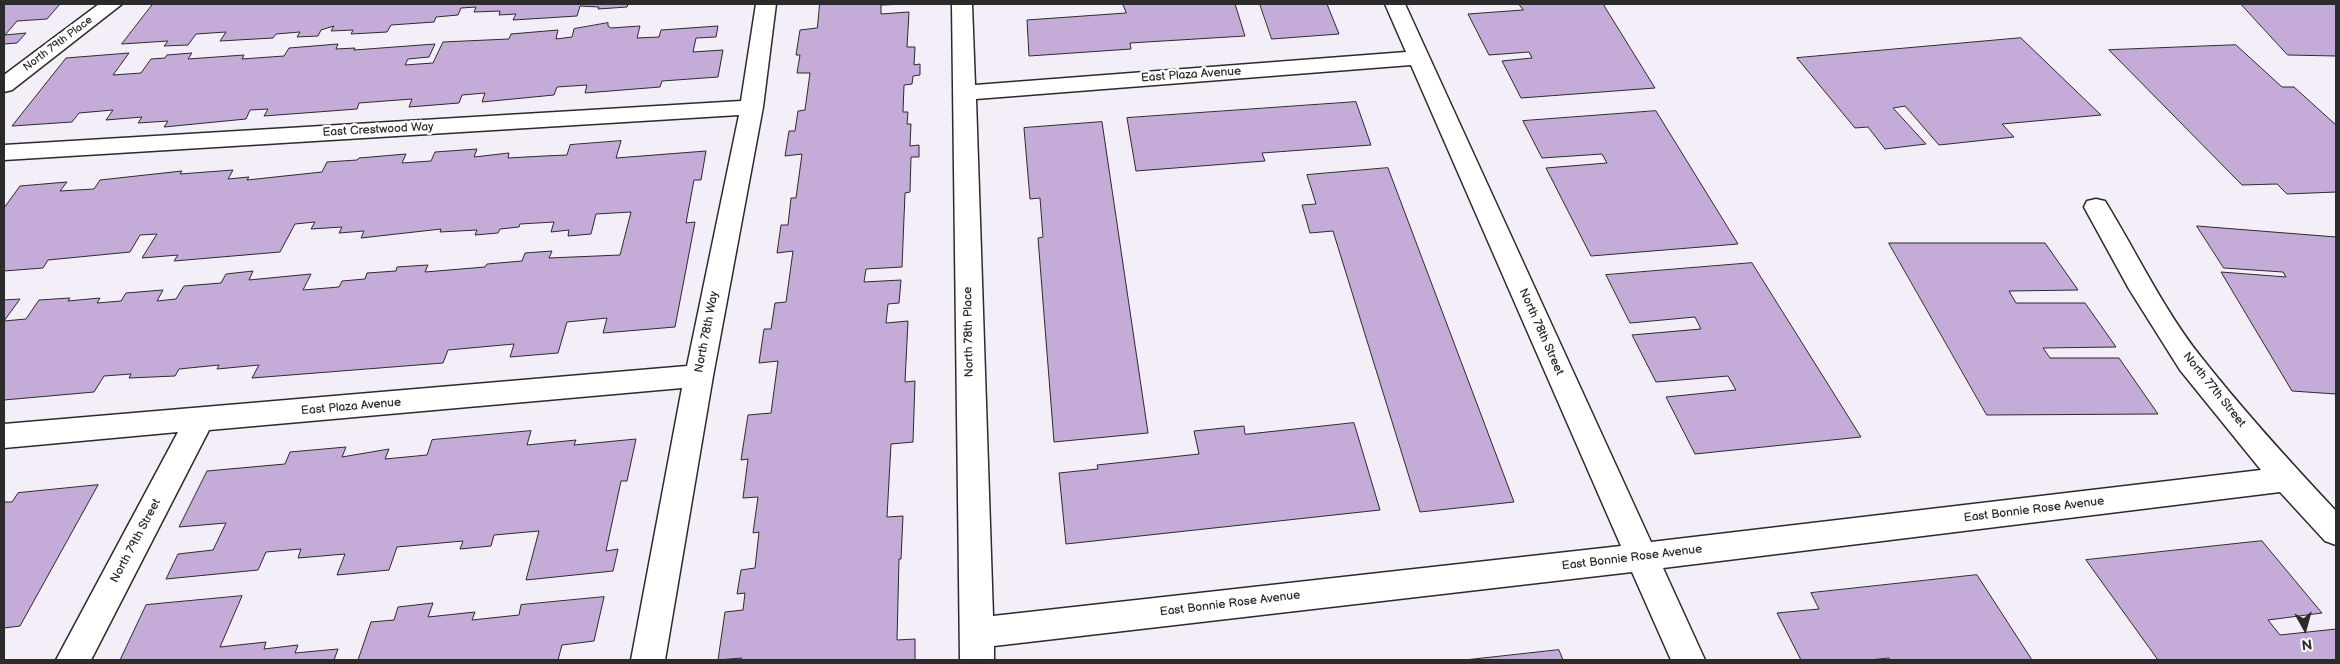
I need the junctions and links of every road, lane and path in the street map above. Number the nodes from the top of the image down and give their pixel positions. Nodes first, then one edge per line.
1 (112, 4) edge
2 (766, 4) edge
3 (962, 4) edge
4 (1395, 4) edge
5 (1418, 58) junction
6 (4, 85) edge
7 (963, 93) junction
8 (752, 107) junction
9 (4, 152) edge
10 (2096, 207) dead end
11 (699, 376) junction
12 (199, 421) junction
13 (4, 436) edge
14 (2287, 479) junction
15 (2336, 532) edge
16 (1642, 557) junction
17 (977, 646) edge
18 (73, 660) edge
19 (648, 660) edge
20 (1688, 660) edge

1 - 6 street, North 79th Place
2 - 8 street, North 78th Way
3 - 7 street, North 78th Place
4 - 5 street, North 78th Street
5 - 7 street, East Plaza Avenue
5 - 16 street, North 78th Street
7 - 17 street, North 78th Place
8 - 9 street, East Crestwood Way
8 - 11 street, North 78th Way
10 - 14 street, North 77th Street
11 - 12 street, East Plaza Avenue
11 - 19 street, North 78th Way
12 - 13 street, East Plaza Avenue
12 - 18 street, North 79th Street
14 - 15 street, North 77th Street
14 - 16 street, East Bonnie Rose Avenue
16 - 17 street, East Bonnie Rose Avenue
16 - 20 street, North 78th Street

